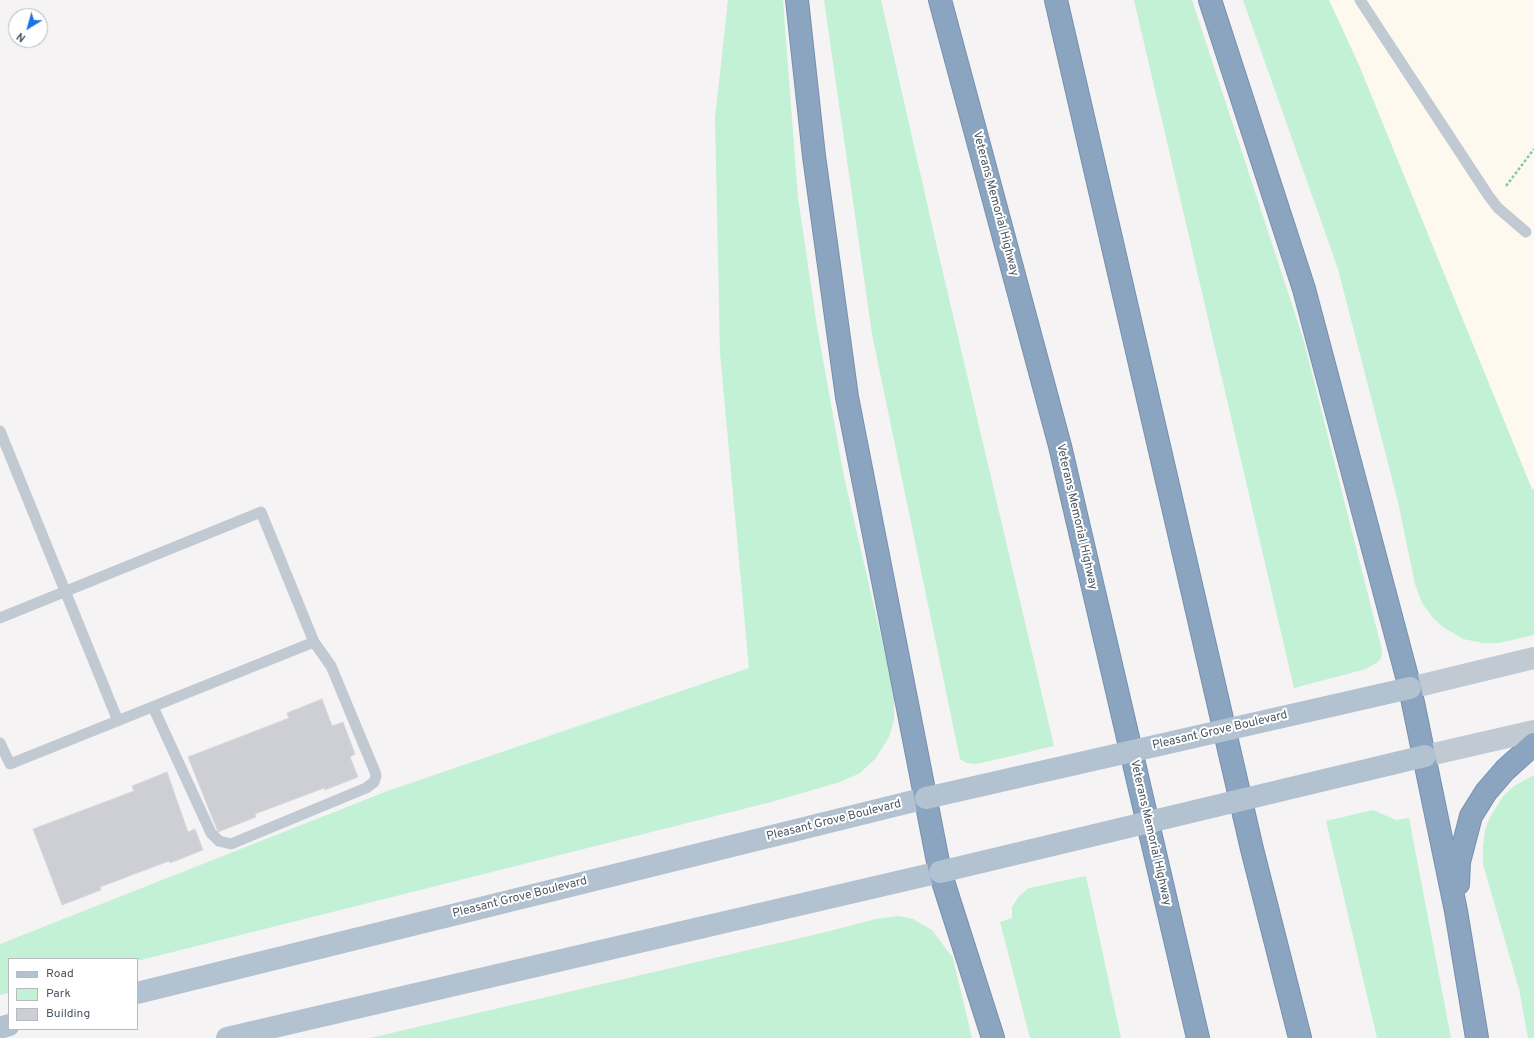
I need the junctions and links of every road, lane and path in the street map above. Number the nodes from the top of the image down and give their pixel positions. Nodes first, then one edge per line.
1 (797, 0) edge
2 (940, 0) edge
3 (1056, 0) edge
4 (1210, 0) edge
5 (1360, 0) edge
6 (1534, 149) edge
7 (1494, 202) junction
8 (1526, 232) dead end
9 (0, 431) edge
10 (65, 592) junction
11 (0, 618) edge
12 (314, 642) junction
13 (1534, 658) edge
14 (1410, 688) junction
15 (153, 706) junction
16 (118, 720) junction
17 (1534, 732) edge
18 (0, 742) edge
19 (1534, 744) edge
20 (1425, 756) junction
21 (926, 798) junction
22 (940, 872) junction
23 (1456, 911) junction
24 (138, 993) edge
25 (227, 1038) edge
26 (993, 1038) edge
27 (1198, 1038) edge
28 (1300, 1038) edge
29 (1477, 1038) edge

1 - 21 highway
2 - 27 highway, Veterans Memorial Highway
3 - 28 highway
4 - 14 highway
5 - 7 lane
6 - 7 path
7 - 8 lane
9 - 10 lane
10 - 11 lane
10 - 12 lane
10 - 16 lane
12 - 15 lane
12 - 15 lane
13 - 14 street, Pleasant Grove Boulevard
14 - 20 highway
14 - 21 main road, Pleasant Grove Boulevard, bridge
15 - 16 lane
16 - 18 lane
17 - 20 street
19 - 23 highway
20 - 22 main road, bridge
20 - 23 highway
21 - 22 highway
21 - 24 main road, Pleasant Grove Boulevard
22 - 25 main road
22 - 26 highway
23 - 29 highway

